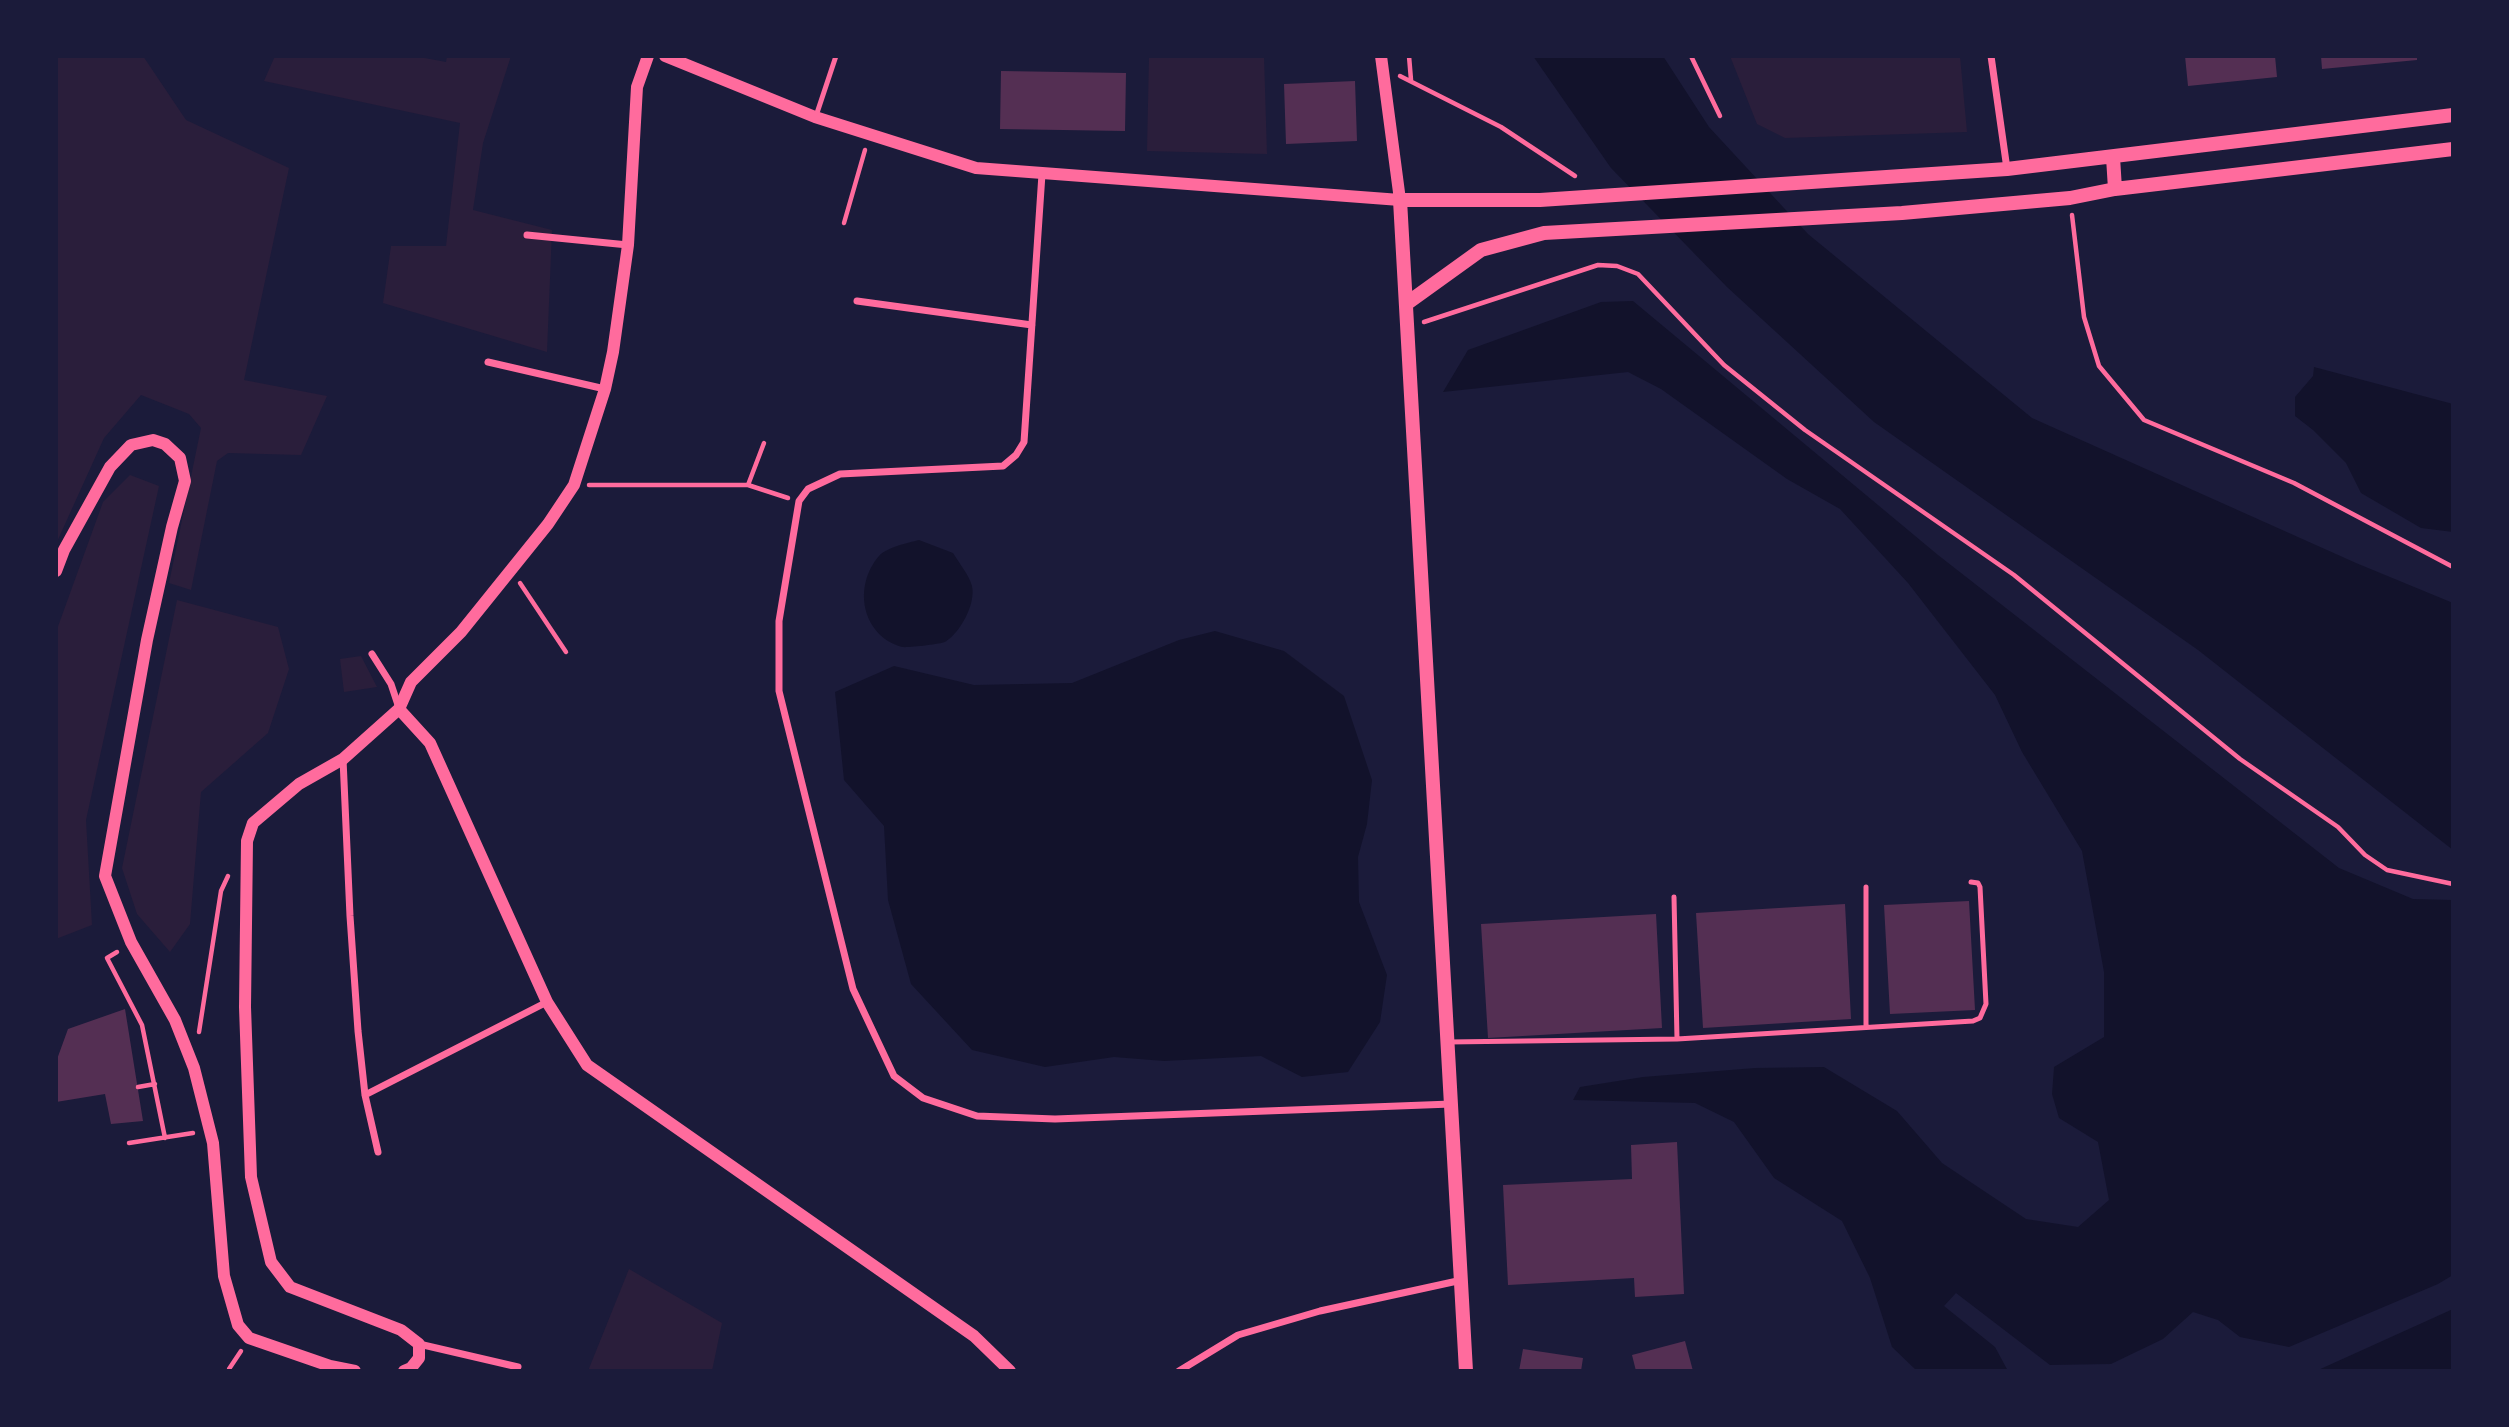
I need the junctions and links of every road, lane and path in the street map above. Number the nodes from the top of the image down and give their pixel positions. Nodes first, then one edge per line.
1 (648, 56) edge
2 (665, 56) edge
3 (836, 56) edge
4 (1381, 56) edge
5 (1409, 56) edge
6 (1691, 56) edge
7 (1991, 56) edge
8 (1382, 70) junction
9 (1411, 80) junction
10 (2453, 115) edge
11 (1720, 116) dead end
12 (815, 117) junction
13 (866, 148) dead end
14 (2453, 149) edge
15 (2113, 156) junction
16 (2007, 169) junction
17 (1042, 174) junction
18 (1575, 176) dead end
19 (2115, 189) junction
20 (2070, 198) junction
21 (1400, 200) junction
22 (844, 223) dead end
23 (527, 235) dead end
24 (628, 245) junction
25 (857, 301) dead end
26 (1406, 304) junction
27 (1032, 325) junction
28 (1407, 328) junction
29 (488, 362) dead end
30 (605, 389) junction
31 (764, 443) dead end
32 (574, 485) junction
33 (748, 485) junction
34 (799, 502) junction
35 (2453, 567) edge
36 (56, 570) edge
37 (517, 579) dead end
38 (566, 652) dead end
39 (372, 654) dead end
40 (399, 709) junction
41 (343, 759) junction
42 (247, 841) junction
43 (1971, 882) dead end
44 (2453, 884) edge
45 (1867, 887) dead end
46 (1674, 897) dead end
47 (131, 942) junction
48 (547, 1002) junction
49 (1866, 1027) junction
50 (1677, 1039) junction
51 (1448, 1042) junction
52 (194, 1068) junction
53 (155, 1084) junction
54 (138, 1087) dead end
55 (365, 1095) junction
56 (1452, 1104) junction
57 (190, 1121) dead end
58 (165, 1138) junction
59 (129, 1143) dead end
60 (378, 1152) dead end
61 (1462, 1280) junction
62 (418, 1345) junction
63 (518, 1367) dead end
64 (355, 1371) edge
65 (404, 1371) edge
66 (1010, 1371) edge
67 (1180, 1371) edge
68 (1466, 1371) edge

1 - 24 street
2 - 12 street
3 - 12 lane
4 - 8 street
5 - 9 path
6 - 11 path
7 - 16 street
8 - 9 path
8 - 21 street
9 - 18 path
10 - 15 main road
12 - 17 street
13 - 22 path
14 - 19 main road
15 - 16 main road
15 - 19 main road
16 - 21 main road
17 - 21 street
17 - 27 street
19 - 20 main road
20 - 26 main road
20 - 35 path
21 - 26 main road
23 - 24 street
24 - 30 street
25 - 27 street
26 - 28 main road
27 - 34 street
28 - 44 path
28 - 51 main road
29 - 30 street
30 - 32 street
31 - 33 path
32 - 33 path
32 - 40 street
33 - 34 path
34 - 56 street
36 - 47 street
37 - 38 path
39 - 40 street
40 - 41 street
40 - 48 street
41 - 42 street
41 - 55 street
42 - 52 path
42 - 62 street
43 - 49 lane
45 - 49 lane
46 - 50 lane
47 - 52 street
47 - 53 path
48 - 55 street
48 - 66 street
49 - 50 lane
50 - 51 lane
51 - 56 main road
52 - 64 street
53 - 54 path
53 - 58 path
55 - 60 street
56 - 61 main road
57 - 58 path
58 - 59 path
61 - 67 street
61 - 68 main road
62 - 63 street
62 - 65 street

